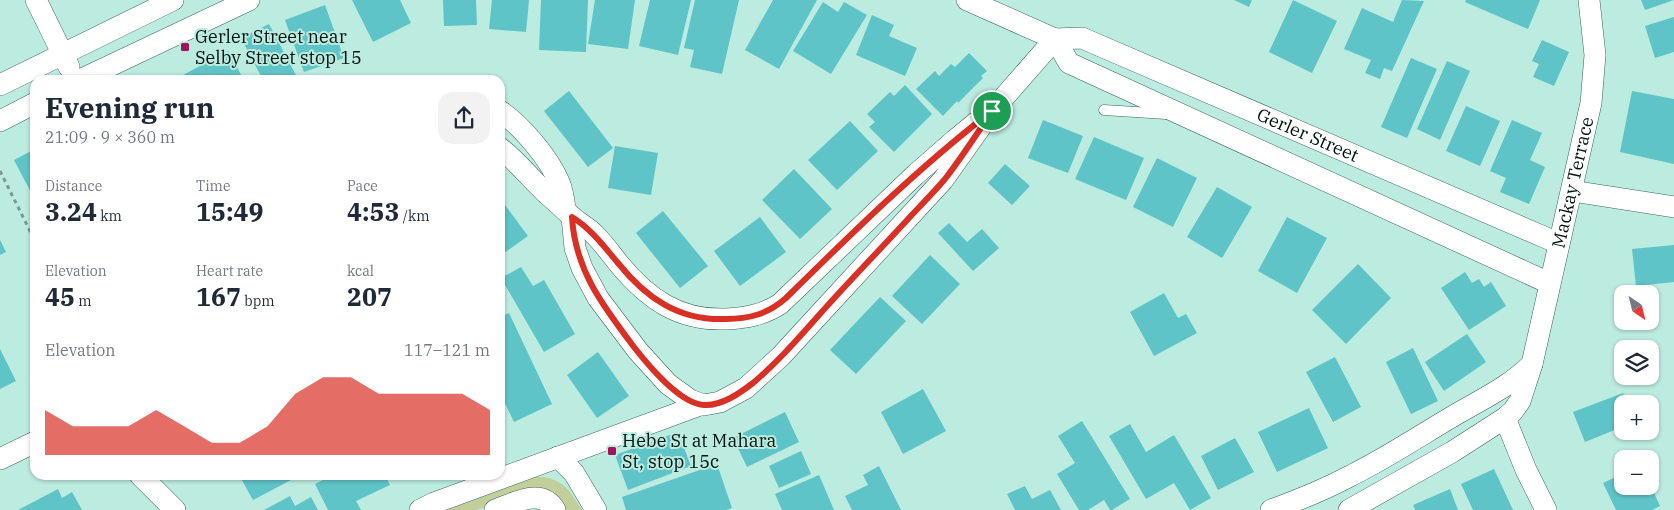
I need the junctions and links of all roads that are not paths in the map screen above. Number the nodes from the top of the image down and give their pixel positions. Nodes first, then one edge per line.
1 (36, 0) edge
2 (174, 0) edge
3 (249, 0) edge
4 (967, 0) edge
5 (1589, 0) edge
6 (1055, 39) junction
7 (63, 55) junction
8 (73, 75) edge
9 (91, 75) edge
10 (0, 85) edge
11 (30, 106) edge
12 (1104, 110) dead end
13 (992, 111) junction
14 (505, 115) edge
15 (1184, 116) junction
16 (0, 121) edge
17 (505, 152) edge
18 (1572, 191) junction
19 (1674, 207) edge
20 (568, 213) junction
21 (1558, 243) junction
22 (1549, 283) junction
23 (1532, 364) junction
24 (700, 405) junction
25 (1505, 418) junction
26 (30, 445) edge
27 (558, 457) junction
28 (0, 460) edge
29 (505, 477) edge
30 (144, 480) edge
31 (498, 480) edge
32 (1308, 504) edge
33 (164, 507) edge
34 (420, 510) edge
35 (495, 510) edge
36 (556, 510) edge
37 (596, 510) edge
38 (1271, 510) edge
39 (1349, 510) edge
40 (1546, 510) edge

1 - 7 street
2 - 7 street
3 - 9 street
4 - 6 street, Gerler Street
5 - 18 street, Mackay Terrace
6 - 13 street
6 - 15 street, Gerler Street
6 - 21 street, Gerler Street
7 - 8 street
7 - 10 street
11 - 16 street
12 - 15 lane, Gerler Street
13 - 20 street
13 - 24 street
14 - 20 street
15 - 22 street, Gerler Street
17 - 20 street
18 - 19 street
18 - 21 street, Mackay Terrace
20 - 24 street
21 - 22 street, Mackay Terrace
22 - 23 street, Mackay Terrace
23 - 25 street, Mackay Terrace
23 - 32 street
24 - 27 street
25 - 39 street, Mackay Terrace
25 - 40 street
26 - 28 street
27 - 29 street
27 - 37 street
30 - 33 street
31 - 34 street
32 - 38 street
35 - 36 street

